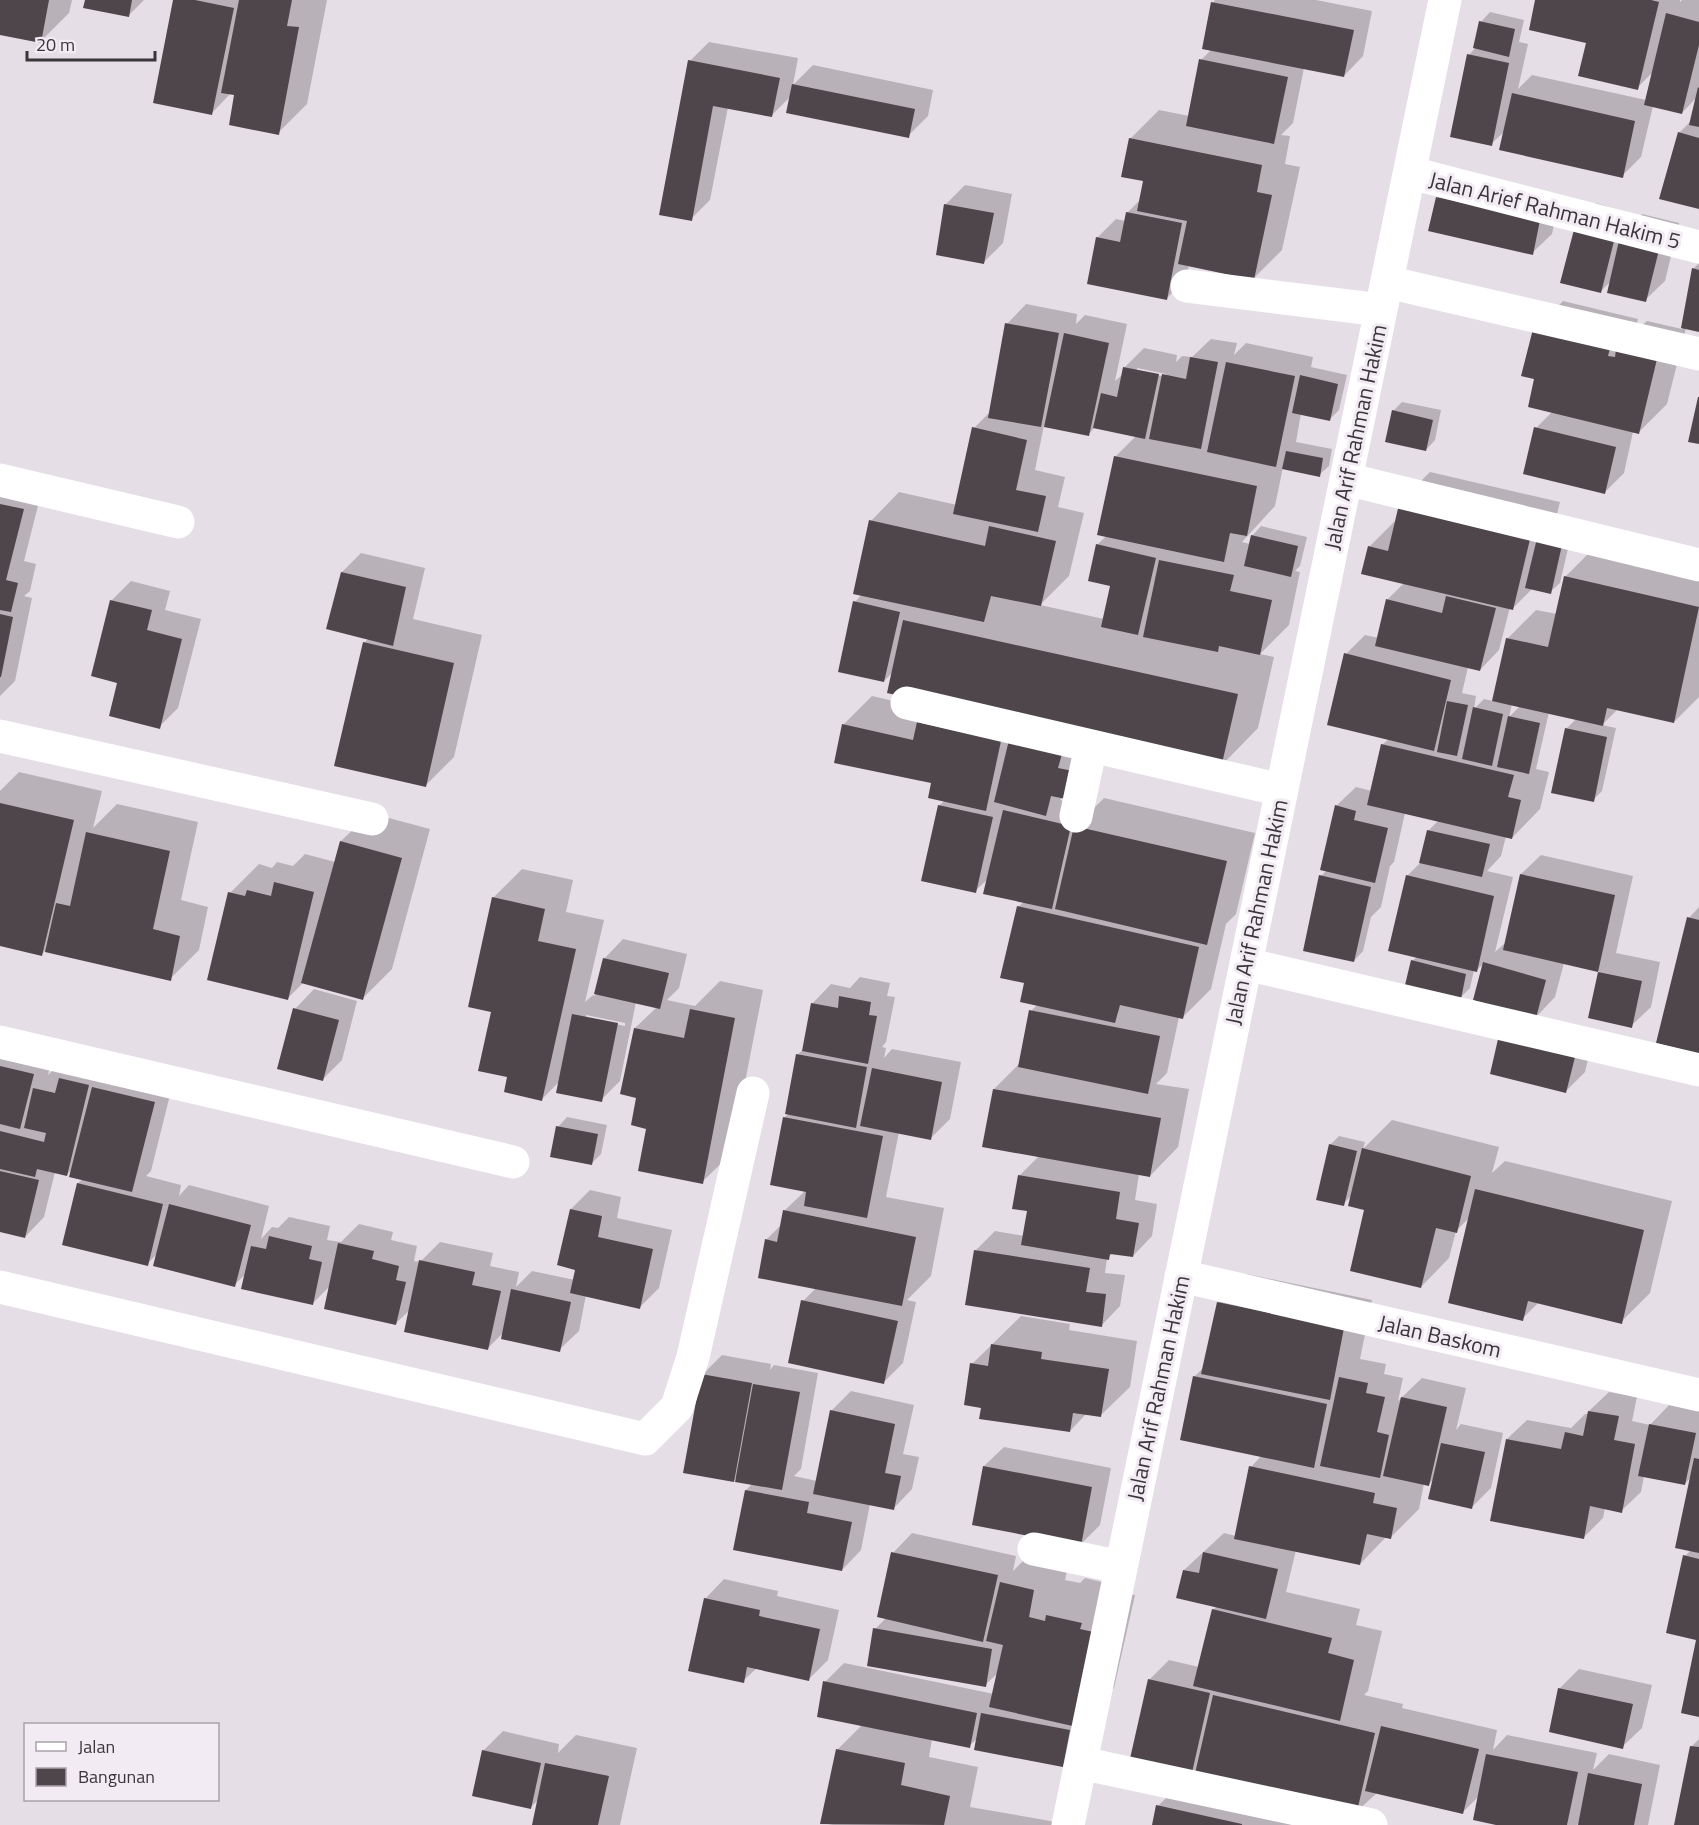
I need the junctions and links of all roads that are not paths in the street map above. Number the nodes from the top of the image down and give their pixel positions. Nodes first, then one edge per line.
1 (1445, 0) edge
2 (1411, 173) junction
3 (1699, 247) edge
4 (1187, 286) dead end
5 (1384, 296) junction
6 (1699, 354) edge
7 (1346, 479) junction
8 (0, 480) edge
9 (178, 522) dead end
10 (1699, 565) edge
11 (907, 703) dead end
12 (0, 736) edge
13 (1090, 746) junction
14 (1281, 790) junction
15 (1076, 816) dead end
16 (372, 819) dead end
17 (1246, 964) junction
18 (0, 1042) edge
19 (1699, 1070) edge
20 (753, 1093) dead end
21 (513, 1162) dead end
22 (1181, 1276) junction
23 (0, 1287) edge
24 (1699, 1395) edge
25 (1034, 1549) dead end
26 (1121, 1568) junction
27 (1081, 1763) junction
28 (1068, 1825) edge
29 (1371, 1825) edge

1 - 2 street, Jalan Arif Rahman Hakim
2 - 3 street, Jalan Arief Rahman Hakim 5
2 - 5 street, Jalan Arif Rahman Hakim
4 - 5 street
5 - 6 street
5 - 7 street, Jalan Arif Rahman Hakim
7 - 10 street
7 - 14 street, Jalan Arif Rahman Hakim
8 - 9 street
11 - 13 street
12 - 16 street
13 - 14 street
13 - 15 street
14 - 17 street, Jalan Arif Rahman Hakim
17 - 19 street
17 - 22 street, Jalan Arif Rahman Hakim
18 - 21 street
20 - 23 street
22 - 24 street, Jalan Baskom
22 - 26 street, Jalan Arif Rahman Hakim
25 - 26 street
26 - 27 street, Jalan Arif Rahman Hakim
27 - 28 street, Jalan Arif Rahman Hakim
27 - 29 street

